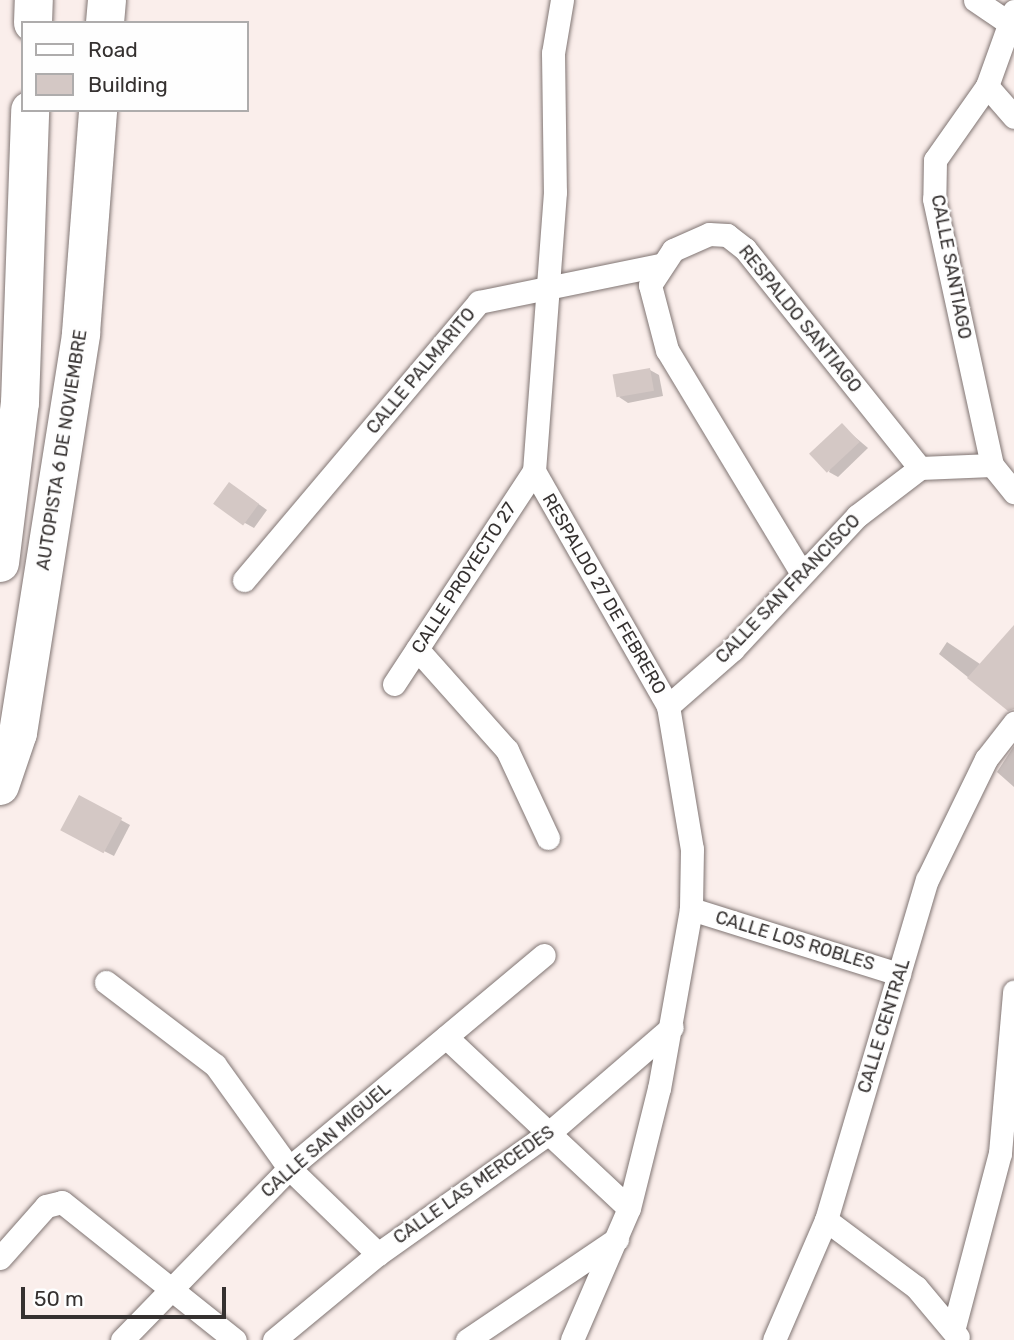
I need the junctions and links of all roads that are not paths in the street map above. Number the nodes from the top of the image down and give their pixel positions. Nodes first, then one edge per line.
1 (34, 0) edge
2 (107, 0) edge
3 (562, 0) edge
4 (975, 0) edge
5 (1011, 16) edge
6 (33, 21) edge
7 (105, 21) edge
8 (987, 86) junction
9 (30, 112) edge
10 (98, 112) edge
11 (1014, 117) edge
12 (659, 265) junction
13 (546, 287) junction
14 (992, 465) junction
15 (920, 468) junction
16 (534, 471) junction
17 (1014, 492) edge
18 (0, 564) edge
19 (801, 572) junction
20 (244, 580) dead end
21 (416, 649) junction
22 (394, 684) dead end
23 (668, 706) junction
24 (1014, 723) edge
25 (0, 786) edge
26 (548, 838) dead end
27 (691, 909) junction
28 (544, 955) dead end
29 (899, 974) junction
30 (106, 982) dead end
31 (1014, 992) edge
32 (672, 1027) junction
33 (446, 1037) junction
34 (549, 1133) junction
35 (289, 1168) junction
36 (629, 1208) junction
37 (826, 1220) junction
38 (617, 1239) junction
39 (378, 1254) junction
40 (0, 1258) edge
41 (170, 1288) junction
42 (957, 1333) edge
43 (122, 1340) edge
44 (234, 1340) edge
45 (274, 1340) edge
46 (467, 1340) edge
47 (572, 1340) edge
48 (774, 1340) edge

1 - 6 highway
2 - 7 highway
3 - 13 street
4 - 5 street
5 - 8 street, CALLE SANTIAGO
8 - 11 street
8 - 14 street, CALLE SANTIAGO
9 - 18 highway
10 - 25 highway, AUTOPISTA 6 DE NOVIEMBRE
12 - 13 street, CALLE PALMARITO
12 - 15 street, RESPALDO SANTIAGO
12 - 19 street
13 - 16 street
13 - 20 street, CALLE PALMARITO
14 - 15 street
14 - 17 street, CALLE SANTIAGO
15 - 19 street, CALLE SAN FRANCISCO
16 - 21 street, CALLE PROYECTO 27
16 - 23 street, RESPALDO 27 DE FEBRERO
19 - 23 street, CALLE SAN FRANCISCO
21 - 22 street, CALLE PROYECTO 27
21 - 26 street
23 - 27 street, RESPALDO 27 DE FEBRERO
24 - 29 street, CALLE CENTRAL
27 - 29 street, CALLE LOS ROBLES
27 - 32 street, RESPALDO 27 DE FEBRERO
28 - 33 street, CALLE SAN MIGUEL
29 - 37 street, CALLE CENTRAL
30 - 35 street
31 - 42 street
32 - 34 street, CALLE LAS MERCEDES
32 - 36 street, RESPALDO 27 DE FEBRERO
33 - 34 street
33 - 35 street, CALLE SAN MIGUEL
34 - 36 street
34 - 39 street, CALLE LAS MERCEDES
35 - 39 street
35 - 41 street, CALLE SAN MIGUEL
36 - 38 street, RESPALDO 27 DE FEBRERO
37 - 42 street
37 - 48 street, CALLE CENTRAL
38 - 46 street
38 - 47 street, RESPALDO 27 DE FEBRERO
39 - 45 street, CALLE LAS MERCEDES
40 - 41 street
41 - 43 street, CALLE SAN MIGUEL
41 - 44 street

